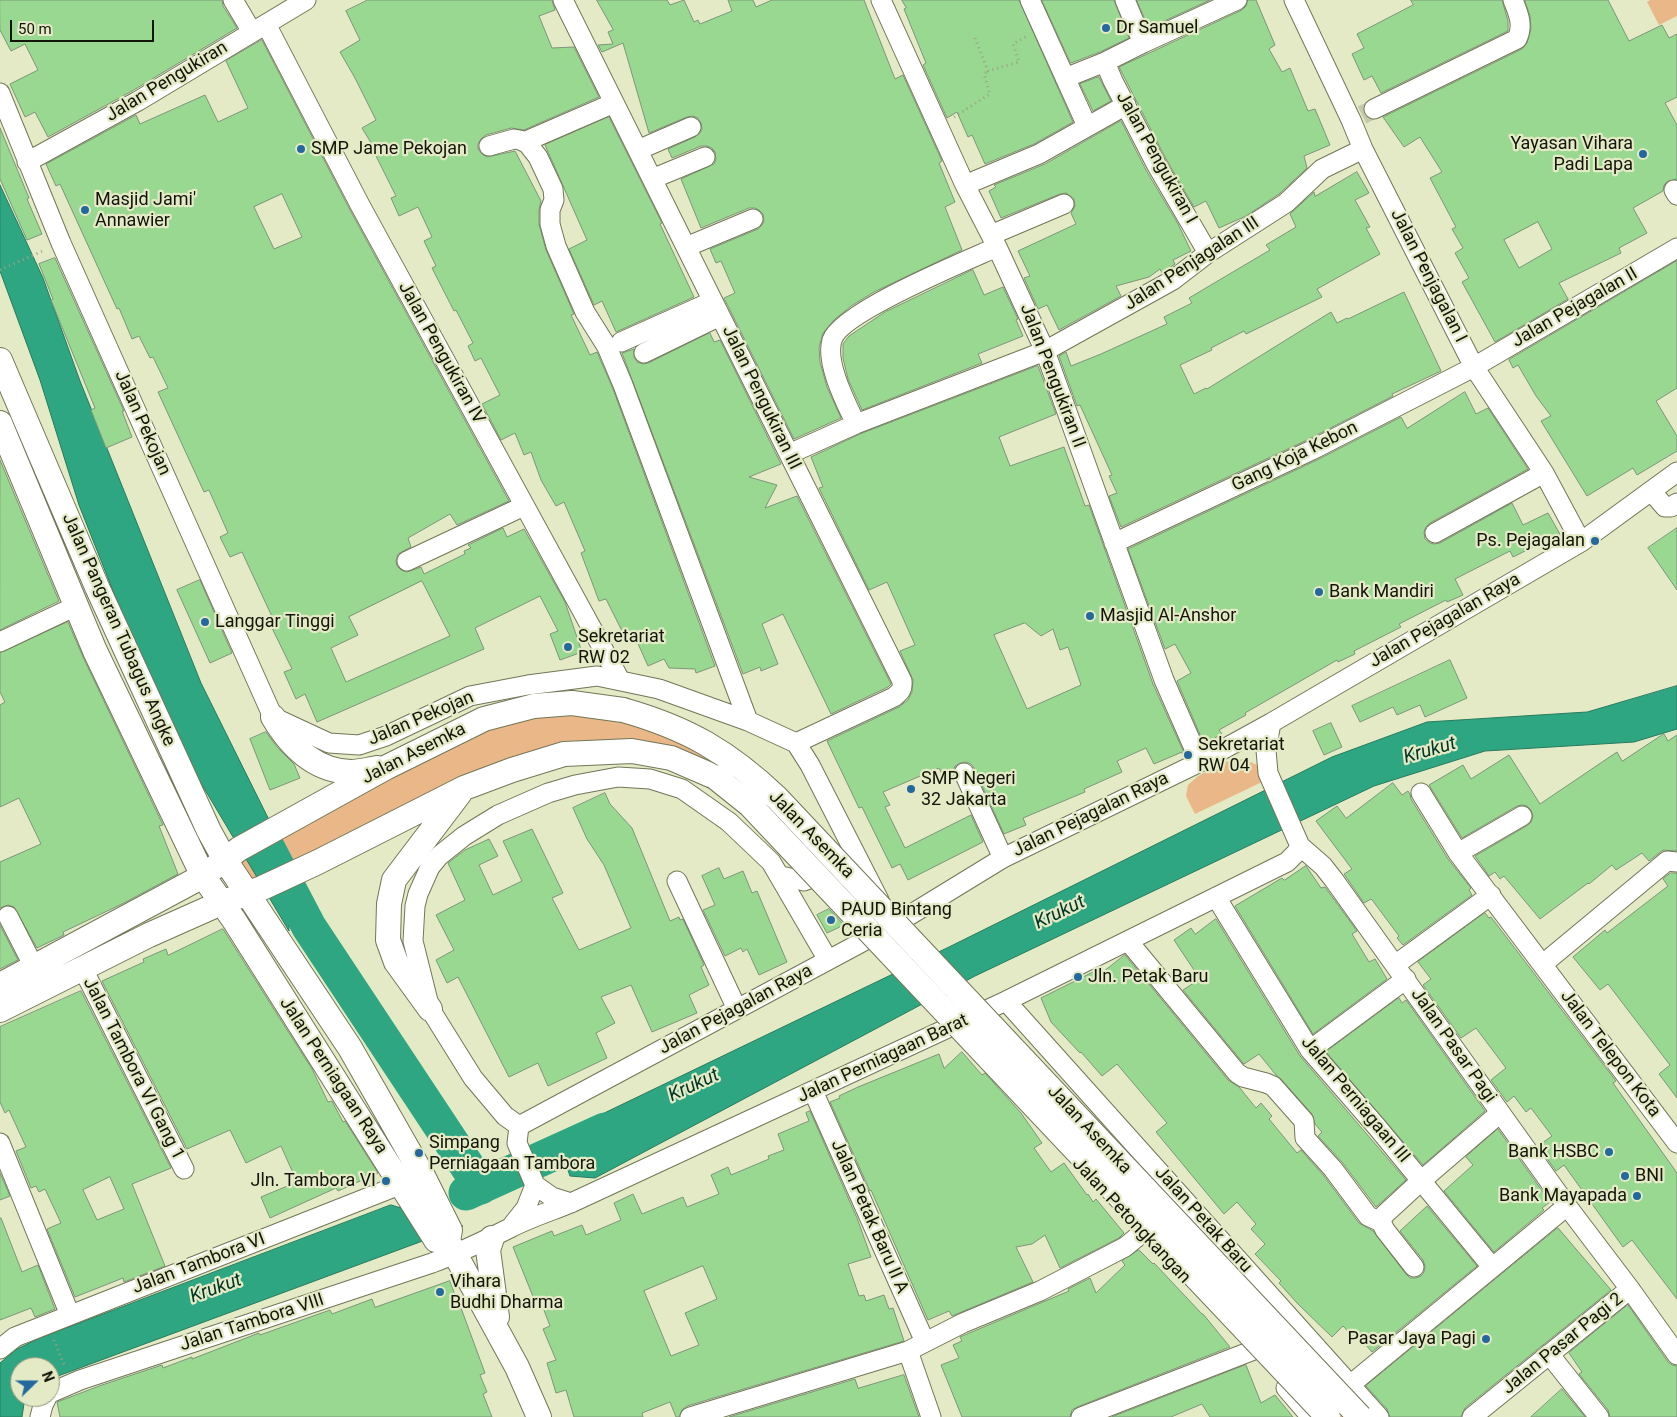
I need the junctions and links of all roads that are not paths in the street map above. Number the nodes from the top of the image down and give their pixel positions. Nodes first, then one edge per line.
1 (233, 0) edge
2 (563, 0) edge
3 (881, 0) edge
4 (1030, 0) edge
5 (1125, 0) edge
6 (1237, 0) edge
7 (1513, 0) edge
8 (1296, 1) edge
9 (300, 2) edge
10 (259, 28) junction
11 (1144, 43) junction
12 (1105, 62) junction
13 (1065, 78) junction
14 (0, 93) edge
15 (614, 103) junction
16 (1126, 105) junction
17 (1363, 115) junction
18 (1087, 126) junction
19 (691, 127) dead end
20 (524, 142) junction
21 (489, 146) dead end
22 (1363, 149) junction
23 (638, 150) junction
24 (706, 157) dead end
25 (27, 162) junction
26 (652, 179) junction
27 (965, 185) junction
28 (1064, 204) dead end
29 (753, 220) dead end
30 (994, 241) junction
31 (686, 247) junction
32 (1677, 248) edge
33 (1208, 253) junction
34 (717, 308) junction
35 (622, 342) dead end
36 (1045, 351) junction
37 (644, 353) dead end
38 (0, 360) edge
39 (1474, 367) junction
40 (0, 423) edge
41 (856, 424) junction
42 (789, 454) junction
43 (1677, 472) edge
44 (1544, 474) junction
45 (1651, 491) junction
46 (1677, 503) edge
47 (524, 506) junction
48 (1435, 533) dead end
49 (1114, 542) junction
50 (1581, 542) junction
51 (407, 561) dead end
52 (76, 606) junction
53 (0, 642) edge
54 (620, 680) junction
55 (273, 717) junction
56 (748, 720) junction
57 (1271, 723) junction
58 (796, 744) junction
59 (1200, 762) junction
60 (387, 767) junction
61 (964, 773) dead end
62 (464, 788) junction
63 (1422, 792) dead end
64 (1522, 816) dead end
65 (844, 830) junction
66 (1297, 839) junction
67 (1458, 853) junction
68 (232, 854) junction
69 (1003, 858) junction
70 (1677, 862) edge
71 (203, 876) junction
72 (781, 876) junction
73 (677, 881) dead end
74 (255, 891) junction
75 (1491, 894) junction
76 (1216, 897) junction
77 (221, 903) junction
78 (8, 916) dead end
79 (892, 926) junction
80 (1128, 941) junction
81 (71, 947) junction
82 (828, 960) junction
83 (1543, 964) junction
84 (34, 967) junction
85 (83, 970) junction
86 (1401, 972) junction
87 (0, 985) edge
88 (1006, 1001) junction
89 (430, 1009) junction
90 (737, 1009) junction
91 (0, 1010) edge
92 (949, 1028) junction
93 (1310, 1050) junction
94 (814, 1091) junction
95 (1500, 1113) junction
96 (518, 1135) junction
97 (0, 1143) edge
98 (1677, 1143) edge
99 (184, 1169) dead end
100 (1422, 1180) junction
101 (410, 1183) junction
102 (534, 1183) junction
103 (571, 1203) junction
104 (1567, 1206) junction
105 (1381, 1222) junction
106 (502, 1232) junction
107 (1142, 1233) junction
108 (447, 1241) junction
109 (1414, 1267) dead end
110 (1492, 1267) junction
111 (1630, 1289) junction
112 (70, 1315) junction
113 (499, 1331) junction
114 (925, 1342) junction
115 (0, 1349) edge
116 (908, 1350) junction
117 (1254, 1350) junction
118 (1549, 1354) junction
119 (1677, 1355) edge
120 (1350, 1385) junction
121 (60, 1389) edge
122 (539, 1417) edge
123 (690, 1417) edge
124 (931, 1417) edge
125 (1081, 1417) edge
126 (1311, 1417) edge
127 (1328, 1417) edge
128 (1360, 1417) edge
129 (1380, 1417) edge
130 (1472, 1417) edge
131 (1599, 1417) edge

1 - 10 street, Jalan Pengukiran IV
2 - 15 street, Jalan Pengukiran III
3 - 27 street, Jalan Pengukiran II
4 - 13 street
5 - 11 street
6 - 11 street
7 - 17 street
8 - 17 street, Jalan Penjagalan I
9 - 10 street, Jalan Pengukiran
10 - 25 street, Jalan Pengukiran
10 - 47 street, Jalan Pengukiran IV
11 - 12 street
12 - 13 street
12 - 16 street, Jalan Pengukiran I
13 - 18 street
14 - 25 street, Jalan Pekojan
15 - 20 street
15 - 23 street, Jalan Pengukiran III
16 - 18 street
16 - 33 street, Jalan Pengukiran I
17 - 22 street, Jalan Penjagalan I
18 - 27 street
19 - 23 street
20 - 21 street
20 - 56 street
22 - 33 street, Jalan Penjagalan III
22 - 39 street, Jalan Penjagalan I
23 - 26 street, Jalan Pengukiran III
24 - 26 street
25 - 55 street, Jalan Pekojan
26 - 31 street, Jalan Pengukiran III
27 - 30 street, Jalan Pengukiran II
28 - 30 street
29 - 31 street
30 - 36 street, Jalan Pengukiran II
30 - 41 street
31 - 34 street, Jalan Pengukiran III
32 - 39 street, Jalan Pejagalan II
33 - 36 street, Jalan Penjagalan III
34 - 35 street
34 - 37 street
34 - 42 street, Jalan Pengukiran III
36 - 41 street, Jalan Penjagalan III
36 - 49 street, Jalan Pengukiran II
38 - 68 main road, Jalan Pangeran Tubagus Angke
39 - 44 street, Jalan Penjagalan I
39 - 49 street, Gang Koja Kebon
40 - 52 main road, Jalan Pangeran Tubagus Angke
41 - 42 street, Jalan Penjagalan III
42 - 58 street, Jalan Pengukiran III
43 - 45 street, Jalan Pejagalan Raya
44 - 48 street
44 - 50 street, Jalan Penjagalan I
45 - 46 street
45 - 50 street, Jalan Pejagalan Raya
47 - 51 street
47 - 54 street, Jalan Pengukiran IV
49 - 59 street, Jalan Pengukiran II
50 - 57 street, Jalan Pejagalan Raya
52 - 53 street
52 - 71 main road, Jalan Pangeran Tubagus Angke
54 - 55 street, Jalan Pekojan
54 - 56 street, Jalan Pekojan
55 - 60 main road
56 - 58 street, Jalan Pekojan
57 - 59 street, Jalan Pejagalan Raya
57 - 66 street, Jalan Pasar Pagi
58 - 65 street, Jalan Pekojan
59 - 69 street, Jalan Pejagalan Raya
60 - 68 main road, Jalan Asemka
60 - 128 main road, Jalan Asemka, bridge
61 - 69 street
62 - 74 main road, Jalan Asemka
62 - 89 main road
62 - 127 main road, Jalan Asemka, bridge
63 - 67 street, Jalan Telepon Kota
64 - 67 street
65 - 72 street
65 - 79 street, Jalan Pekojan
66 - 76 street, Jalan Perniagaan Barat
66 - 86 street, Jalan Pasar Pagi
67 - 75 street, Jalan Telepon Kota
68 - 71 main road, Jalan Asemka
68 - 74 main road, Jalan Pangeran Tubagus Angke
69 - 79 street, Jalan Pejagalan Raya
70 - 83 street
71 - 77 main road, Jalan Pangeran Tubagus Angke
71 - 81 main road, Jalan Asemka
72 - 82 street
72 - 89 street
73 - 90 street
74 - 77 main road, Jalan Asemka
74 - 101 main road, Jalan Perniagaan Raya
75 - 83 street, Jalan Telepon Kota
75 - 86 street
76 - 80 street, Jalan Perniagaan Barat
76 - 93 street, Jalan Perniagaan III
77 - 85 main road, Jalan Asemka
77 - 101 main road, Jalan Perniagaan Raya
78 - 84 street
79 - 82 street, Jalan Pejagalan Raya
80 - 88 street, Jalan Perniagaan Barat
80 - 105 street
81 - 84 main road, Jalan Asemka
81 - 85 main road
82 - 90 street, Jalan Pejagalan Raya
83 - 98 street, Jalan Telepon Kota
84 - 87 main road, Jalan Asemka
85 - 91 main road, Jalan Asemka
85 - 99 street, Jalan Tambora VI Gang 1
86 - 93 street
86 - 95 street, Jalan Pasar Pagi
88 - 92 street, Jalan Perniagaan Barat
88 - 120 street, Jalan Petak Baru
89 - 96 street
90 - 96 street, Jalan Pejagalan Raya
92 - 94 street, Jalan Perniagaan Barat
92 - 107 street, Jalan Petongkangan
93 - 100 street, Jalan Perniagaan III
94 - 103 street, Jalan Perniagaan Barat
94 - 114 street, Jalan Petak Baru II A
95 - 100 street
95 - 104 street, Jalan Pasar Pagi
96 - 102 street
97 - 112 street
100 - 105 street
100 - 110 street, Jalan Perniagaan III
101 - 108 main road, Jalan Perniagaan Raya
101 - 112 street, Jalan Tambora VI
102 - 103 street
102 - 106 street
103 - 106 street, Jalan Perniagaan Barat
104 - 110 street
104 - 111 street, Jalan Pasar Pagi
105 - 109 street
106 - 108 street, Jalan Perniagaan Barat
106 - 113 main road
107 - 114 street
107 - 117 street, Jalan Petongkangan
108 - 113 main road, Jalan Perniagaan Raya
108 - 121 street, Jalan Tambora VIII
110 - 120 street
111 - 118 street, Jalan Pasar Pagi 2
111 - 119 street, Jalan Pasar Pagi
112 - 115 street, Jalan Tambora VI
113 - 122 main road, Jalan Perniagaan Raya
114 - 116 street
116 - 123 street
116 - 124 street
117 - 125 street
117 - 126 street, Jalan Petongkangan
118 - 130 street, Jalan Pasar Pagi 2
118 - 131 street
120 - 129 street, Jalan Petak Baru

